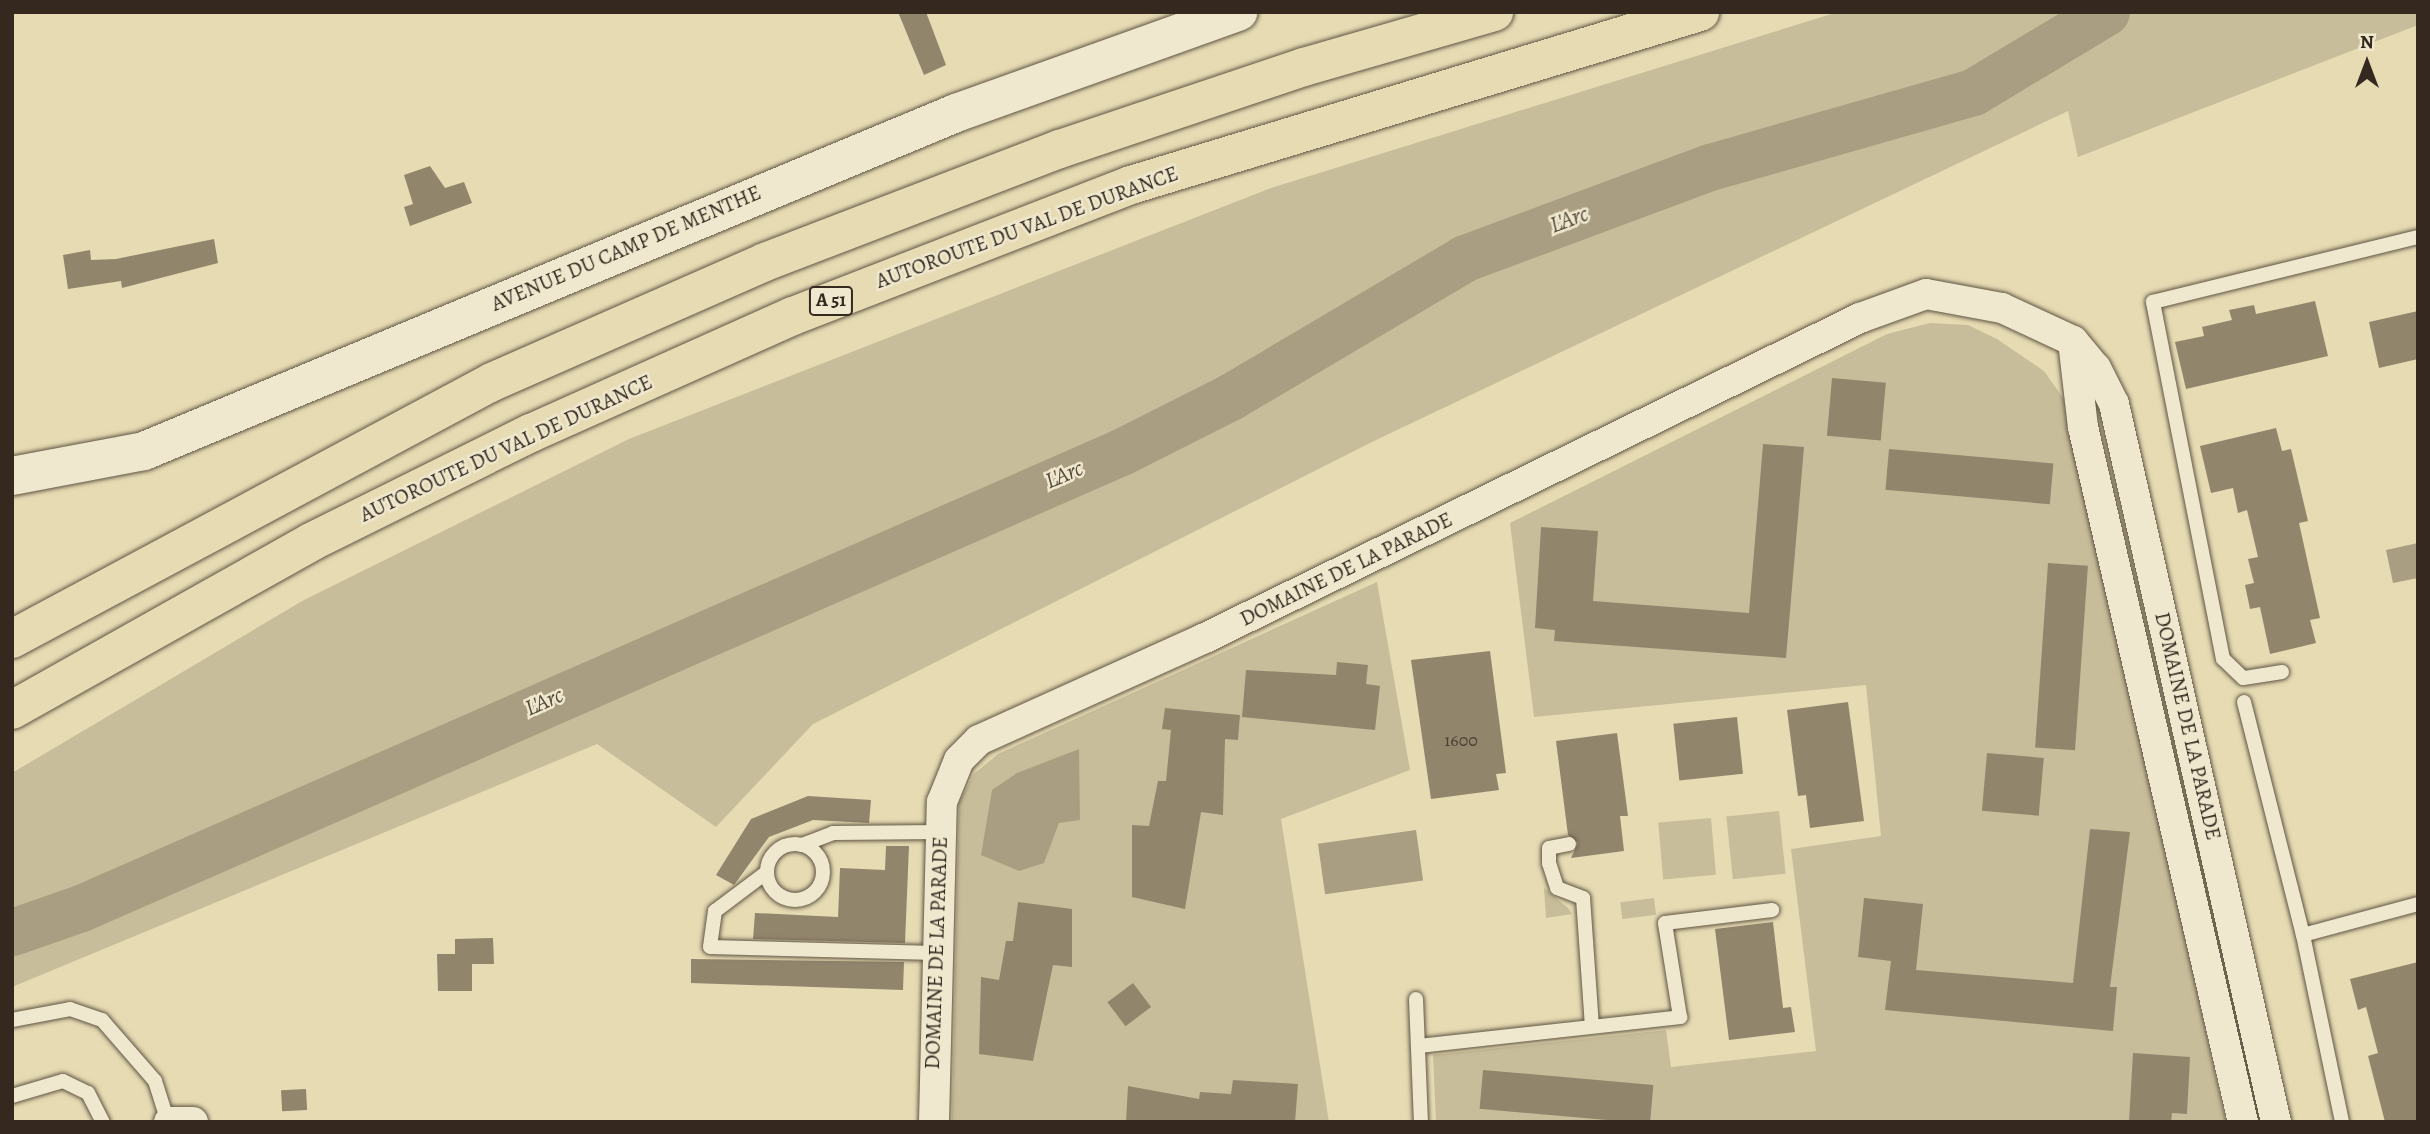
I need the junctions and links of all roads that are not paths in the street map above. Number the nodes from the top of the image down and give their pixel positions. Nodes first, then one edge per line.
1 (1238, 12) edge
2 (1494, 12) edge
3 (1700, 12) edge
4 (2418, 237) edge
5 (2073, 341) junction
6 (12, 476) edge
7 (12, 639) edge
8 (2282, 672) dead end
9 (2244, 702) dead end
10 (12, 710) edge
11 (940, 832) junction
12 (1569, 844) dead end
13 (802, 845) junction
14 (767, 872) junction
15 (2418, 904) edge
16 (1772, 910) dead end
17 (2303, 935) junction
18 (935, 953) junction
19 (1416, 999) dead end
20 (12, 1020) edge
21 (1592, 1026) junction
22 (1419, 1046) junction
23 (12, 1096) edge
24 (103, 1122) edge
25 (169, 1122) edge
26 (193, 1122) edge
27 (934, 1122) edge
28 (1421, 1122) edge
29 (2243, 1122) edge
30 (2276, 1122) edge
31 (2342, 1122) edge

1 - 6 main road, AVENUE DU CAMP DE MENTHE
2 - 7 highway
3 - 10 highway, AUTOROUTE DU VAL DE DURANCE / A 51
4 - 8 lane
5 - 11 street, DOMAINE DE LA PARADE
5 - 29 street, DOMAINE DE LA PARADE
5 - 30 street, DOMAINE DE LA PARADE
9 - 17 lane
11 - 13 lane
11 - 18 street, DOMAINE DE LA PARADE
12 - 21 lane
13 - 14 lane
13 - 14 lane
14 - 18 lane
15 - 17 lane
16 - 21 lane
17 - 31 lane
18 - 27 street, DOMAINE DE LA PARADE
19 - 22 lane
20 - 25 lane
21 - 22 lane
22 - 28 lane
23 - 24 lane
25 - 26 street

